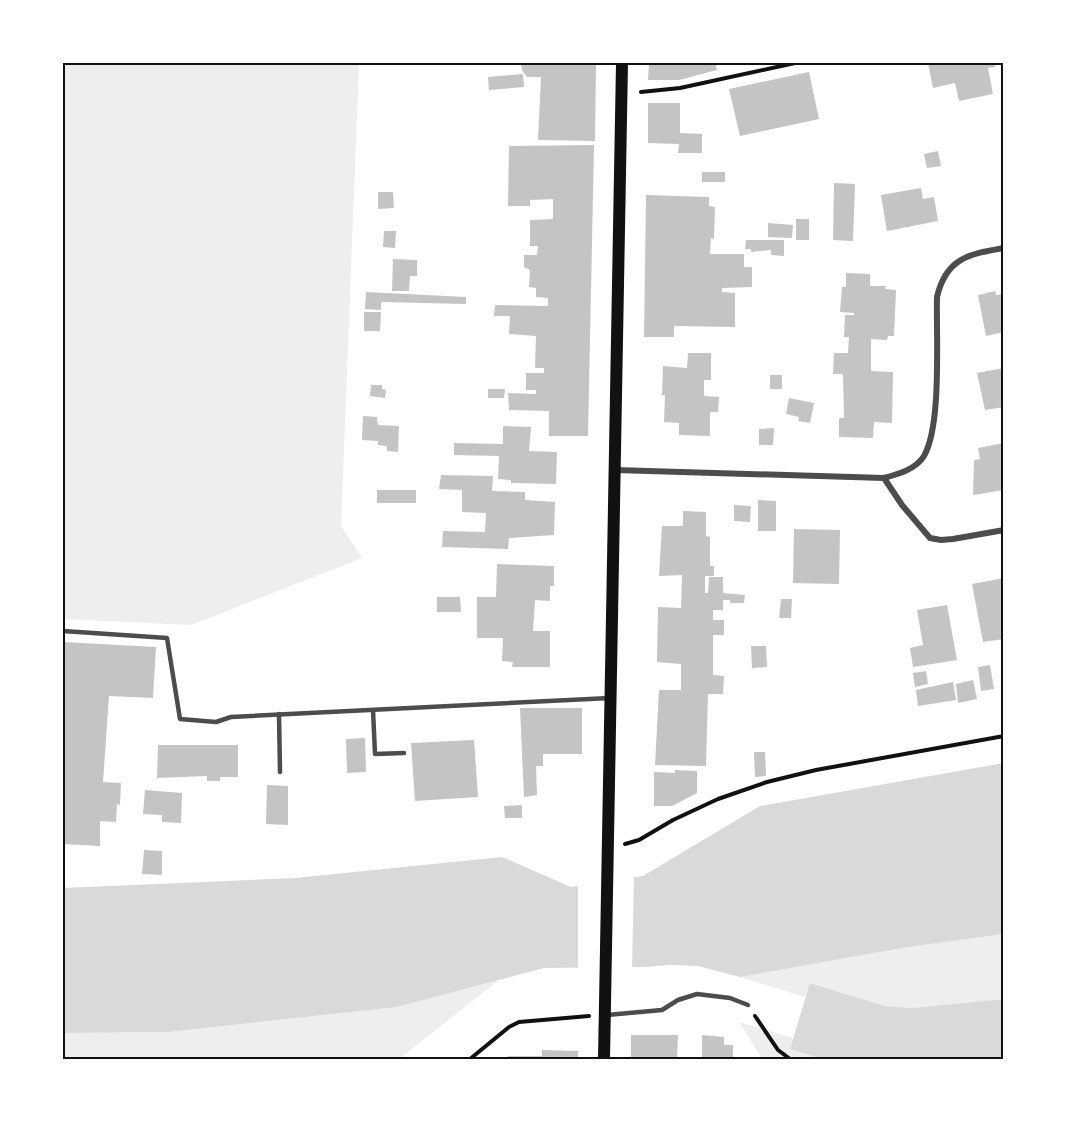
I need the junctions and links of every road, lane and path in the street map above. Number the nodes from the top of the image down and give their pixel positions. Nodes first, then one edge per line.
1 (622, 63) edge
2 (795, 63) edge
3 (622, 93) junction
4 (1004, 248) edge
5 (615, 470) junction
6 (884, 478) junction
7 (1004, 530) edge
8 (63, 631) edge
9 (609, 698) junction
10 (373, 710) junction
11 (279, 714) junction
12 (1004, 736) edge
13 (404, 753) dead end
14 (280, 772) dead end
15 (607, 853) junction
16 (748, 1005) joint
17 (605, 1015) junction
18 (470, 1059) edge
19 (604, 1059) edge
20 (790, 1059) edge

1 - 3 main road
2 - 3 path
3 - 5 main road
4 - 6 street
5 - 6 street
5 - 9 main road
6 - 7 street
8 - 11 lane
9 - 10 lane
9 - 15 main road
10 - 11 lane
10 - 13 lane
11 - 14 lane
12 - 15 path
15 - 17 main road
16 - 17 lane
16 - 20 path
17 - 18 path
17 - 19 main road

